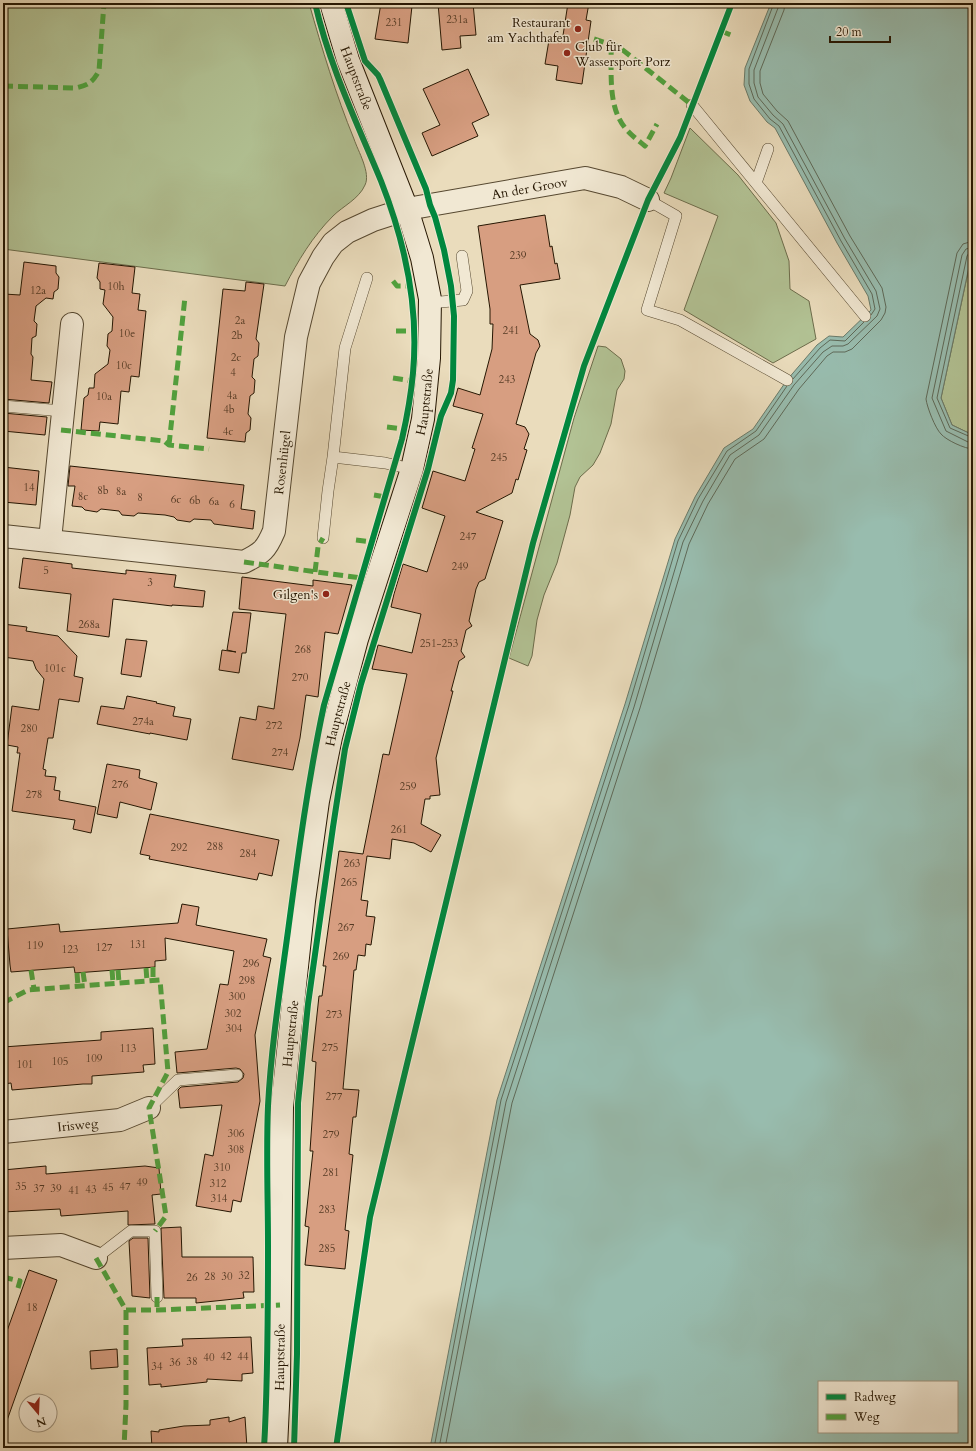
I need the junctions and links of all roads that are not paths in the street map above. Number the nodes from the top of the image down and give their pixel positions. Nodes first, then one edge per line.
1 (331, 3) edge
2 (692, 105) dead end
3 (768, 149) dead end
4 (756, 183) junction
5 (648, 200) joint
6 (407, 209) junction
7 (462, 256) dead end
8 (367, 278) dead end
9 (430, 304) junction
10 (865, 316) dead end
11 (72, 324) dead end
12 (787, 380) dead end
13 (3, 406) edge
14 (63, 411) junction
15 (333, 457) junction
16 (412, 469) junction
17 (3, 536) edge
18 (323, 538) dead end
19 (50, 540) junction
20 (237, 1075) dead end
21 (149, 1108) joint
22 (3, 1132) edge
23 (3, 1248) edge
24 (96, 1258) joint
25 (157, 1297) dead end
26 (276, 1448) edge

1 - 6 main road, Hauptstraße
2 - 4 lane
3 - 4 lane
4 - 10 lane
5 - 6 main road, An der Groov
5 - 12 lane
6 - 9 main road, Hauptstraße
6 - 19 main road, Rosenhügel
7 - 9 lane
8 - 15 lane
9 - 16 main road, Hauptstraße
11 - 14 main road
13 - 14 lane
14 - 19 main road
15 - 16 lane
15 - 18 lane
16 - 26 main road, Hauptstraße
17 - 19 main road, Rosenhügel
20 - 21 lane
21 - 22 main road, Irisweg
23 - 24 main road
24 - 25 lane

